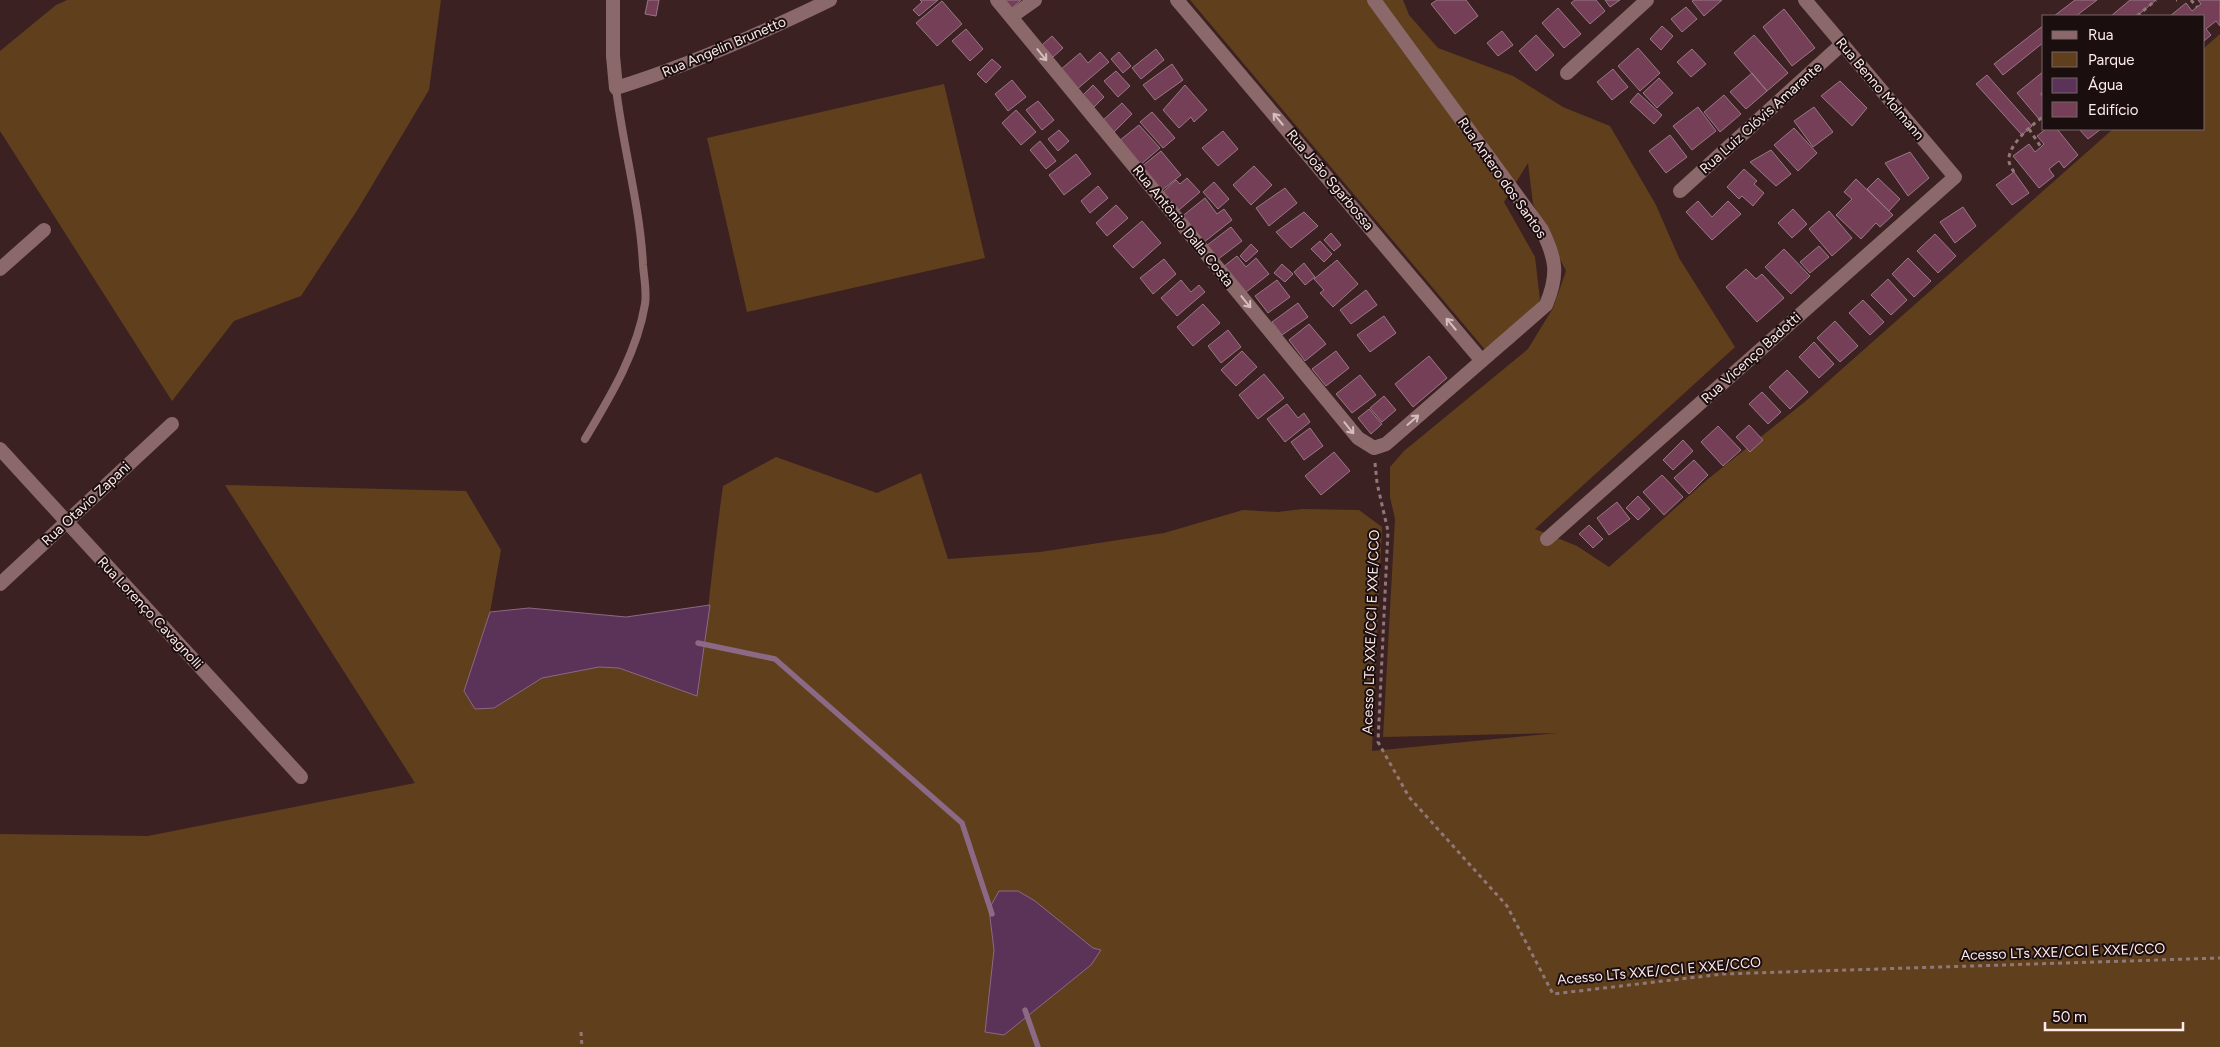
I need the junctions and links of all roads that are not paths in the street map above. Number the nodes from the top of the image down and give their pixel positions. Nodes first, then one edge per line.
1 (613, 0) edge
2 (830, 0) edge
3 (997, 0) edge
4 (1035, 0) edge
5 (1177, 0) edge
6 (1374, 0) edge
7 (1647, 0) edge
8 (1805, 0) edge
9 (1012, 17) junction
10 (1842, 44) junction
11 (1567, 73) dead end
12 (616, 88) junction
13 (1955, 177) joint
14 (1680, 191) dead end
15 (44, 230) dead end
16 (0, 269) edge
17 (1482, 361) junction
18 (172, 424) dead end
19 (585, 439) dead end
20 (0, 448) edge
21 (1374, 448) joint
22 (67, 523) junction
23 (1547, 539) dead end
24 (0, 584) edge
25 (301, 777) dead end

1 - 12 street
2 - 12 street, Rua Angelin Brunetto
3 - 9 street, Rua Antônio Dalla Costa
4 - 9 street
17 -> 5 street, Rua João Sgarbossa
6 - 17 street, Rua Antero dos Santos
7 - 11 street
8 - 10 street, Rua Benno Molmann
9 -> 21 street, Rua Antônio Dalla Costa
10 - 13 street, Rua Benno Molmann
10 - 14 street, Rua Luiz Clóvis Amarante
12 - 19 lane
13 - 23 street, Rua Vicenço Badotti
15 - 16 street
21 -> 17 street, Rua Antero dos Santos
18 - 22 street, Rua Otavio Zapani
20 - 22 street, Rua Lorenço Cavagnolli
22 - 24 street, Rua Otavio Zapani
22 - 25 street, Rua Lorenço Cavagnolli

